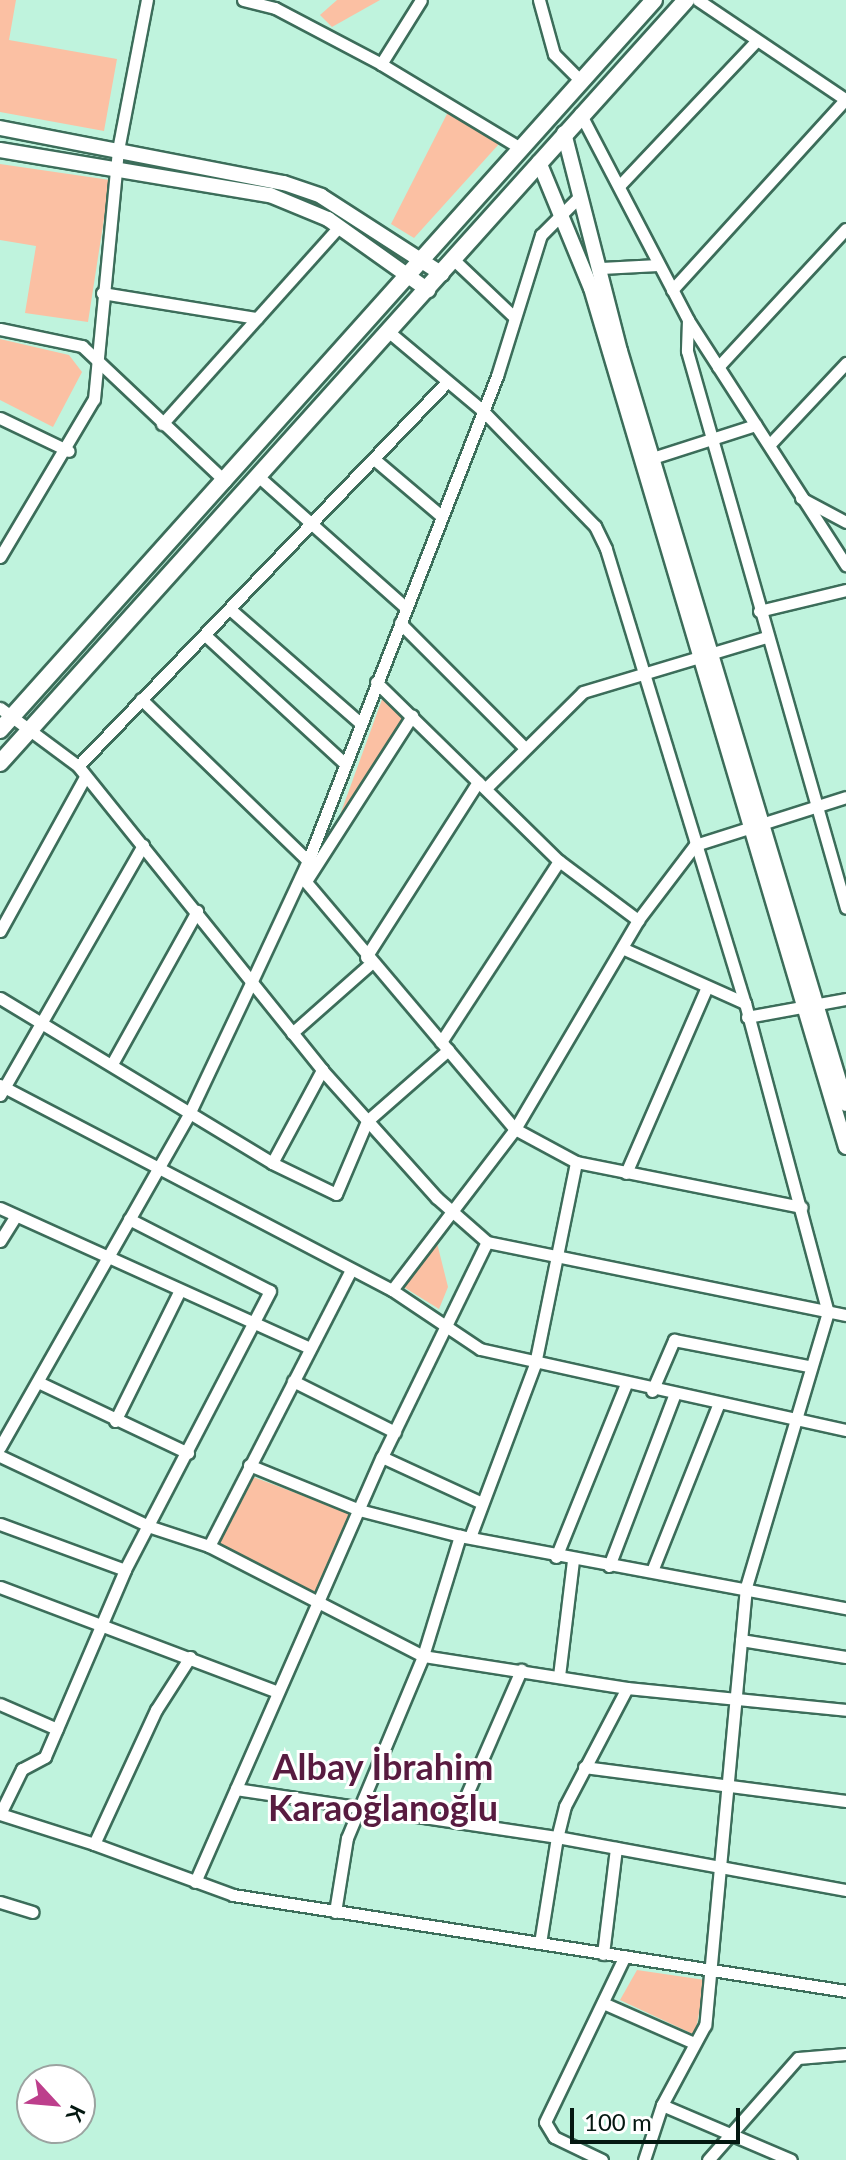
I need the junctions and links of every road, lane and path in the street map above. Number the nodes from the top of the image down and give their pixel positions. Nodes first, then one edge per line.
1 (147, 0) edge
2 (243, 0) edge
3 (421, 0) edge
4 (539, 0) edge
5 (654, 0) edge
6 (686, 0) edge
7 (698, 0) edge
8 (259, 1) edge
9 (756, 41) junction
10 (381, 64) junction
11 (582, 82) junction
12 (846, 100) edge
13 (580, 113) junction
14 (0, 128) edge
15 (564, 133) junction
16 (522, 149) junction
17 (0, 150) edge
18 (118, 150) junction
19 (539, 162) junction
20 (119, 168) junction
21 (619, 186) junction
22 (578, 198) junction
23 (563, 212) junction
24 (339, 227) junction
25 (846, 229) edge
26 (423, 258) junction
27 (454, 260) junction
28 (658, 265) junction
29 (601, 268) junction
30 (442, 274) junction
31 (408, 275) junction
32 (428, 290) junction
33 (672, 290) junction
34 (102, 293) junction
35 (514, 317) junction
36 (257, 318) junction
37 (688, 320) junction
38 (0, 329) edge
39 (389, 332) junction
40 (94, 357) junction
41 (846, 364) edge
42 (718, 367) junction
43 (447, 382) junction
44 (483, 411) junction
45 (0, 418) edge
46 (162, 424) junction
47 (756, 425) junction
48 (714, 442) junction
49 (771, 443) junction
50 (69, 451) junction
51 (374, 459) junction
52 (647, 460) junction
53 (259, 477) junction
54 (225, 481) junction
55 (799, 497) junction
56 (440, 515) junction
57 (846, 522) edge
58 (311, 526) junction
59 (0, 557) edge
60 (846, 565) edge
61 (846, 590) edge
62 (405, 607) junction
63 (231, 610) junction
64 (759, 611) junction
65 (400, 623) junction
66 (205, 635) junction
67 (766, 637) junction
68 (705, 655) junction
69 (638, 672) junction
70 (376, 682) junction
71 (141, 699) junction
72 (6, 711) edge
73 (412, 716) junction
74 (361, 724) junction
75 (0, 730) edge
76 (30, 730) junction
77 (522, 745) junction
78 (343, 762) junction
79 (0, 763) edge
80 (78, 766) junction
81 (85, 777) junction
82 (482, 785) junction
83 (846, 797) edge
84 (817, 805) junction
85 (756, 825) junction
86 (143, 845) junction
87 (695, 845) junction
88 (308, 861) junction
89 (559, 861) junction
90 (306, 882) junction
91 (846, 908) edge
92 (197, 911) junction
93 (638, 920) junction
94 (0, 931) edge
95 (622, 948) junction
96 (368, 961) junction
97 (251, 983) junction
98 (707, 987) junction
99 (0, 998) edge
100 (846, 999) edge
101 (745, 1003) junction
102 (808, 1006) junction
103 (747, 1017) junction
104 (43, 1020) junction
105 (292, 1033) junction
106 (445, 1046) junction
107 (113, 1062) junction
108 (322, 1070) junction
109 (1, 1090) edge
110 (846, 1104) edge
111 (190, 1112) junction
112 (367, 1121) junction
113 (515, 1129) junction
114 (846, 1147) edge
115 (576, 1162) junction
116 (272, 1163) junction
117 (156, 1171) junction
118 (626, 1173) junction
119 (802, 1207) junction
120 (0, 1208) edge
121 (451, 1213) junction
122 (15, 1217) junction
123 (129, 1219) junction
124 (0, 1241) edge
125 (487, 1242) junction
126 (557, 1255) junction
127 (107, 1257) junction
128 (351, 1270) junction
129 (392, 1290) junction
130 (178, 1294) junction
131 (828, 1312) junction
132 (846, 1315) edge
133 (442, 1326) junction
134 (253, 1327) junction
135 (310, 1348) junction
136 (535, 1364) junction
137 (808, 1366) junction
138 (293, 1381) junction
139 (38, 1382) junction
140 (626, 1384) junction
141 (652, 1391) junction
142 (674, 1396) junction
143 (718, 1405) junction
144 (796, 1417) junction
145 (115, 1421) junction
146 (846, 1430) edge
147 (395, 1432) junction
148 (0, 1447) edge
149 (188, 1453) junction
150 (0, 1456) edge
151 (382, 1457) junction
152 (249, 1465) junction
153 (482, 1503) junction
154 (359, 1510) junction
155 (0, 1524) edge
156 (151, 1527) junction
157 (465, 1537) junction
158 (209, 1546) junction
159 (556, 1557) junction
160 (573, 1560) junction
161 (609, 1566) junction
162 (125, 1570) junction
163 (652, 1571) junction
164 (746, 1587) junction
165 (1, 1591) edge
166 (317, 1606) junction
167 (846, 1608) edge
168 (98, 1628) junction
169 (741, 1640) junction
170 (423, 1656) junction
171 (190, 1657) junction
172 (846, 1657) edge
173 (521, 1670) junction
174 (559, 1676) junction
175 (627, 1688) junction
176 (278, 1692) junction
177 (736, 1699) junction
178 (0, 1704) edge
179 (846, 1710) edge
180 (57, 1729) junction
181 (584, 1767) junction
182 (728, 1781) junction
183 (236, 1789) junction
184 (846, 1801) edge
185 (359, 1810) junction
186 (456, 1819) junction
187 (557, 1837) junction
188 (94, 1844) junction
189 (616, 1848) junction
190 (723, 1866) junction
191 (195, 1882) junction
192 (846, 1890) edge
193 (0, 1902) edge
194 (32, 1912) dead end
195 (335, 1912) junction
196 (540, 1943) junction
197 (603, 1954) junction
198 (625, 1956) junction
199 (713, 1969) junction
200 (846, 1991) edge
201 (603, 2003) junction
202 (692, 2042) junction
203 (846, 2054) edge
204 (662, 2105) junction
205 (725, 2132) junction
206 (602, 2160) edge
207 (644, 2160) edge
208 (708, 2160) edge
209 (791, 2160) edge

1 - 18 street
2 - 8 street
3 - 10 street
4 - 11 street
5 - 11 main road
6 - 13 main road
7 - 9 street
8 - 10 street
9 - 12 street
9 - 21 street
10 - 16 street
11 - 16 main road
12 - 33 street
13 - 15 main road
13 - 21 street
14 - 18 street
15 - 19 main road
15 - 22 street
16 - 26 main road
17 - 20 street
18 - 20 street
18 - 26 street
19 - 23 street
19 - 27 main road
20 - 24 street
20 - 34 street
21 - 28 street
22 - 23 street
22 - 29 street
23 - 35 street
23 - 52 street
24 - 31 street
24 - 36 street
25 - 42 street
26 - 30 street
26 - 31 main road
27 - 30 main road
27 - 35 street
28 - 29 street
28 - 33 street
29 - 52 street
30 - 32 main road
31 - 32 street
31 - 54 main road
32 - 39 main road
33 - 37 street
34 - 36 street
34 - 40 street
35 - 44 street
36 - 46 street
37 - 42 street
37 - 48 street
38 - 40 street
39 - 43 street
39 - 53 main road
40 - 46 street
40 - 50 street
41 - 49 street
42 - 47 street
43 - 44 street
43 - 51 street
44 - 56 street
44 - 69 street
45 - 50 street
46 - 54 street
47 - 48 street
47 - 49 street
48 - 52 street
48 - 64 street
49 - 55 street
50 - 59 street
51 - 56 street
51 - 58 street
52 - 68 street
53 - 58 street
53 - 76 main road
54 - 72 main road
55 - 57 street
55 - 60 street
56 - 62 street
58 - 62 street
58 - 63 street
61 - 64 street
62 - 65 street
63 - 66 street
63 - 74 street
64 - 67 street
65 - 70 street
65 - 77 street
66 - 71 street
66 - 78 street
67 - 68 street
67 - 84 street
68 - 69 street
68 - 85 street
69 - 77 street
69 - 87 street
70 - 73 street
70 - 74 street
71 - 80 street
71 - 88 street
72 - 75 main road
72 - 76 street
73 - 82 street
73 - 90 street
74 - 78 street
76 - 79 main road
76 - 80 street
77 - 82 street
78 - 88 street
80 - 81 street
81 - 86 street
81 - 94 street
82 - 89 street
82 - 96 street
83 - 84 street
84 - 85 street
84 - 91 street
85 - 87 street
85 - 102 street
86 - 92 street
86 - 104 street
87 - 93 street
87 - 101 street
88 - 90 street
88 - 97 street
89 - 93 street
89 - 106 street
90 - 96 street
92 - 97 street
92 - 107 street
93 - 95 street
95 - 98 street
95 - 113 street
96 - 105 street
96 - 106 street
97 - 105 street
97 - 111 street
98 - 101 street
98 - 118 street
99 - 104 street
100 - 102 street
101 - 103 street
102 - 103 street
102 - 110 street
102 - 114 street
103 - 119 street
104 - 107 street
104 - 109 street
105 - 108 street
106 - 112 street
106 - 113 street
107 - 111 street
108 - 112 street
108 - 116 street
109 - 117 street
111 - 116 street
111 - 117 street
112 - 116 street
112 - 121 street
113 - 115 street
113 - 121 street
115 - 118 street
115 - 126 street
117 - 123 street
117 - 128 street
118 - 119 street
119 - 131 street
120 - 122 street
121 - 125 street
121 - 129 street
122 - 124 street
122 - 127 street
123 - 127 street
123 - 134 street
125 - 126 street
125 - 133 street
126 - 131 street
126 - 136 street
127 - 130 street
127 - 139 street
128 - 129 street
128 - 135 street
129 - 133 street
130 - 134 street
130 - 145 street
131 - 132 street
131 - 137 street
133 - 136 street
133 - 147 street
134 - 135 street
134 - 149 street
135 - 138 street
136 - 140 street
136 - 153 street
137 - 141 street
137 - 144 street
138 - 147 street
138 - 152 street
139 - 145 street
139 - 148 street
140 - 141 street
140 - 159 street
141 - 142 street
142 - 143 street
142 - 161 street
143 - 144 street
143 - 163 street
144 - 146 street
144 - 164 street
145 - 149 street
147 - 151 street
149 - 156 street
150 - 156 street
151 - 153 street
151 - 154 street
152 - 154 street
152 - 158 street
153 - 157 street
154 - 157 street
154 - 166 street
155 - 162 street
156 - 158 street
156 - 162 street
157 - 159 street
157 - 170 street
158 - 166 street
159 - 160 street
160 - 161 street
160 - 174 street
161 - 163 street
162 - 168 street
163 - 164 street
164 - 167 street
164 - 169 street
165 - 168 street
166 - 170 street
166 - 176 street
168 - 171 street
168 - 180 street
169 - 172 street
169 - 177 street
170 - 173 street
170 - 185 street
171 - 176 street
171 - 188 street
173 - 174 street
173 - 186 street
174 - 175 street
175 - 177 street
175 - 181 street
176 - 183 street
177 - 179 street
177 - 182 street
178 - 180 street
180 - 188 street
181 - 182 street
181 - 187 street
182 - 184 street
182 - 190 street
183 - 185 street
183 - 191 street
185 - 186 street
185 - 195 street
186 - 187 street
187 - 189 street
187 - 196 street
188 - 191 street
189 - 190 street
189 - 197 street
190 - 192 street
190 - 199 street
191 - 195 street
193 - 194 street
195 - 196 street
196 - 197 street
197 - 198 street
198 - 199 street
198 - 201 street
199 - 200 street
199 - 202 street
201 - 202 street
201 - 206 street
202 - 204 street
203 - 205 street
204 - 205 street
204 - 207 street
205 - 208 street
205 - 209 street

